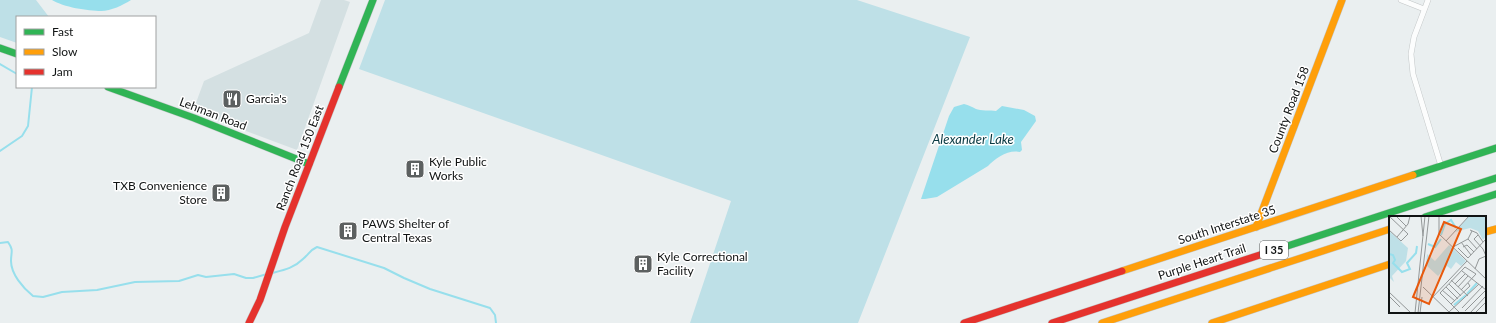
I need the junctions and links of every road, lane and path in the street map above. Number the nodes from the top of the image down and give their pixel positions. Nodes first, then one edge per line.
1 (373, 0) edge
2 (1342, 0) edge
3 (1401, 0) edge
4 (1428, 0) edge
5 (1424, 9) junction
6 (0, 48) edge
7 (16, 54) edge
8 (111, 88) edge
9 (1496, 148) edge
10 (309, 164) junction
11 (1441, 166) junction
12 (1496, 178) edge
13 (1496, 194) edge
14 (1428, 216) edge
15 (1256, 227) junction
16 (1389, 229) edge
17 (1496, 229) edge
18 (1486, 232) edge
19 (1389, 264) edge
20 (249, 323) edge
21 (964, 323) edge
22 (1052, 323) edge
23 (1102, 323) edge
24 (1212, 323) edge

1 - 10 main road, Ranch Road 150 East
2 - 15 main road, County Road 158
3 - 5 street
4 - 5 street
5 - 11 street
6 - 7 main road
8 - 10 main road, Lehman Road
9 - 11 main road, South Interstate 35
10 - 20 main road, Ranch Road 150 East
11 - 15 main road, South Interstate 35
12 - 22 main road, Purple Heart Trail / I 35
13 - 14 main road
15 - 21 main road, South Interstate 35
16 - 23 main road, I 35
17 - 18 main road
19 - 24 main road

